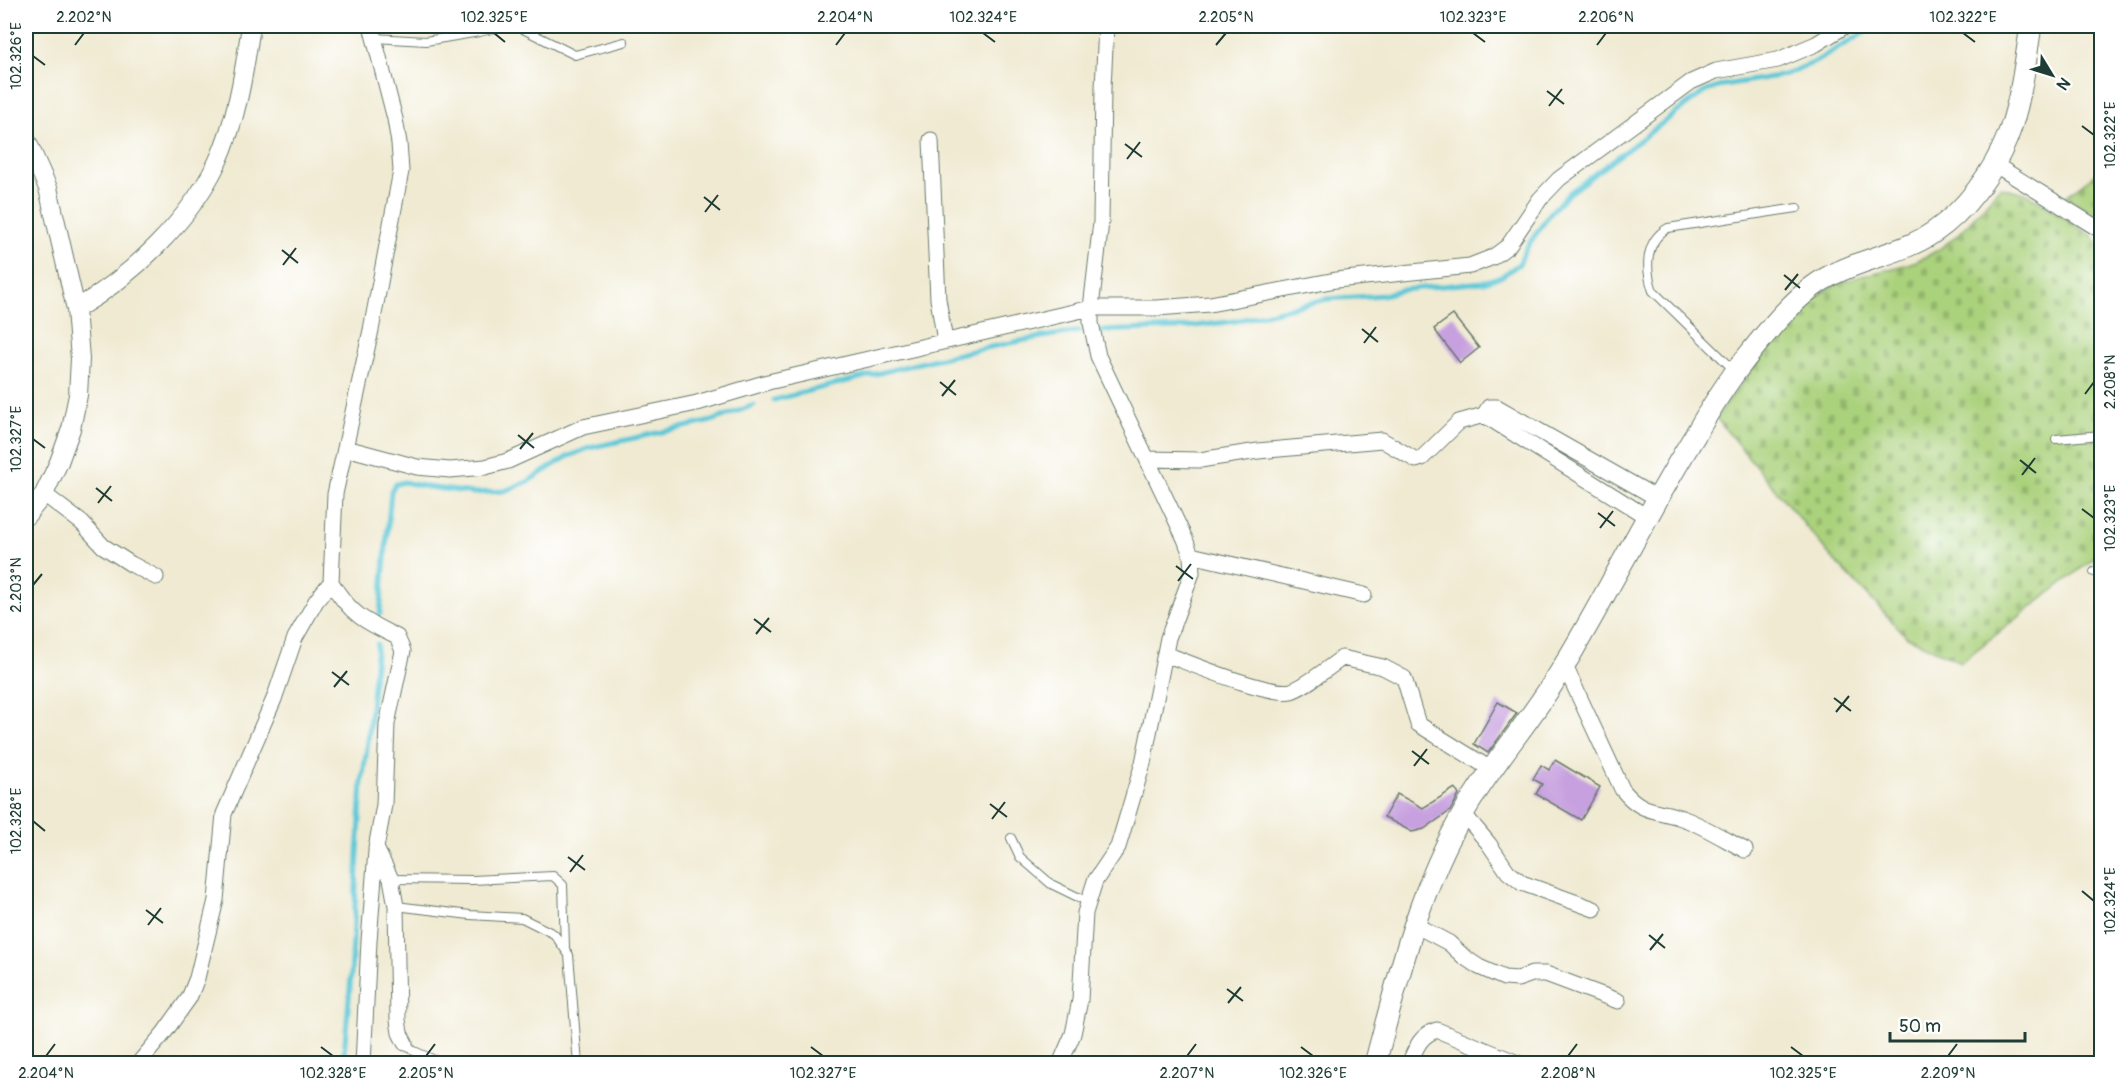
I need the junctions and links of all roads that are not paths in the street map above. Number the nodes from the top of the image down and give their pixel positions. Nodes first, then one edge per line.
1 (251, 26) edge
2 (504, 26) edge
3 (517, 26) edge
4 (1106, 26) edge
5 (1845, 26) edge
6 (2031, 26) edge
7 (373, 32) edge
8 (624, 42) dead end
9 (26, 139) edge
10 (931, 140) dead end
11 (31, 161) edge
12 (1994, 164) junction
13 (1797, 208) dead end
14 (2102, 231) edge
15 (1091, 308) junction
16 (76, 309) junction
17 (945, 340) junction
18 (1736, 372) junction
19 (1484, 415) junction
20 (2102, 435) edge
21 (2055, 439) dead end
22 (346, 448) junction
23 (1147, 459) junction
24 (44, 494) junction
25 (1657, 498) junction
26 (26, 516) edge
27 (1647, 517) junction
28 (1191, 555) junction
29 (156, 577) dead end
30 (331, 582) junction
31 (1364, 595) dead end
32 (1165, 654) junction
33 (1565, 666) junction
34 (1492, 770) junction
35 (1464, 813) junction
36 (1011, 838) dead end
37 (376, 848) junction
38 (1745, 850) dead end
39 (391, 879) junction
40 (1088, 902) junction
41 (396, 906) junction
42 (1594, 909) dead end
43 (1415, 925) junction
44 (565, 949) junction
45 (1618, 1001) dead end
46 (405, 1043) joint
47 (138, 1064) edge
48 (363, 1064) edge
49 (444, 1064) edge
50 (578, 1064) edge
51 (1060, 1064) edge
52 (1375, 1064) edge
53 (1409, 1064) edge
54 (1520, 1064) edge

1 - 16 street
2 - 7 lane
3 - 8 lane
4 - 15 street
5 - 15 street
6 - 12 main road
7 - 22 street
9 - 11 street
10 - 17 street
11 - 16 street
12 - 14 street
12 - 18 main road
13 - 18 lane
15 - 17 street
15 - 23 street
16 - 24 street
17 - 22 street
18 - 25 main road
19 - 23 street
19 - 25 street
19 - 27 street
20 - 21 lane
22 - 30 street
23 - 28 street
24 - 26 street
24 - 29 street
25 - 27 main road
27 - 33 main road
28 - 31 street
28 - 32 street
30 - 37 street
30 - 47 street
32 - 34 street
32 - 40 street
33 - 34 main road
33 - 38 street
34 - 35 main road
35 - 42 street
35 - 43 main road
36 - 40 lane
37 - 39 street
37 - 48 street
39 - 41 street
39 - 44 lane
40 - 51 street
41 - 44 lane
41 - 46 street
43 - 45 street
43 - 52 main road
44 - 50 lane
46 - 49 lane
53 - 54 street

